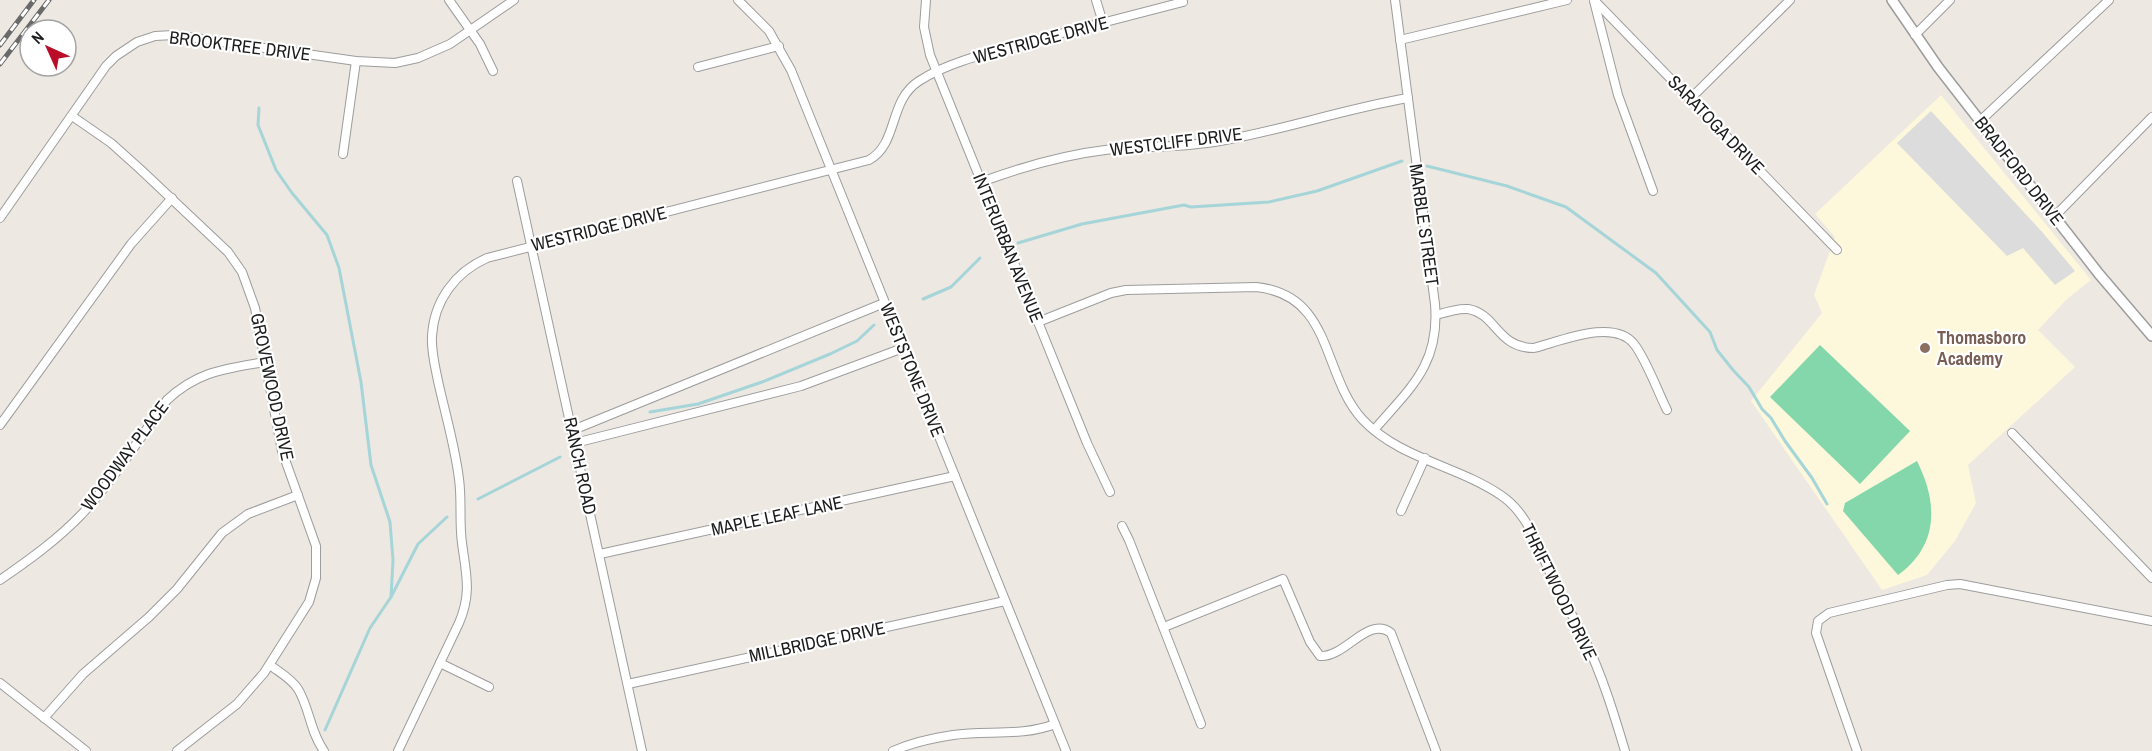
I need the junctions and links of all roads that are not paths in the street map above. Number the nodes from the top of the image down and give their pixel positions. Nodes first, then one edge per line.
1 (449, 0) edge
2 (514, 0) edge
3 (738, 0) edge
4 (926, 0) edge
5 (1096, 0) edge
6 (1395, 0) edge
7 (1567, 0) edge
8 (1594, 0) edge
9 (1790, 0) edge
10 (1892, 0) edge
11 (1950, 0) edge
12 (2109, 0) edge
13 (1183, 2) dead end
14 (1103, 23) junction
15 (471, 30) junction
16 (1915, 35) junction
17 (1400, 40) junction
18 (779, 46) junction
19 (356, 61) junction
20 (698, 67) dead end
21 (493, 71) dead end
22 (937, 72) junction
23 (1408, 98) junction
24 (1690, 99) junction
25 (72, 116) junction
26 (2151, 120) edge
27 (1980, 121) junction
28 (343, 154) dead end
29 (832, 170) junction
30 (517, 181) dead end
31 (981, 182) junction
32 (1653, 191) dead end
33 (172, 198) junction
34 (2054, 217) junction
35 (0, 218) edge
36 (532, 246) junction
37 (1837, 250) dead end
38 (884, 303) junction
39 (1436, 315) junction
40 (1038, 322) junction
41 (2152, 336) edge
42 (903, 348) junction
43 (265, 362) junction
44 (1666, 410) dead end
45 (0, 425) edge
46 (573, 430) junction
47 (1374, 430) junction
48 (2012, 433) dead end
49 (575, 443) junction
50 (1425, 458) junction
51 (955, 476) junction
52 (1110, 492) dead end
53 (298, 495) junction
54 (1401, 511) dead end
55 (1122, 526) dead end
56 (600, 554) junction
57 (2152, 578) edge
58 (0, 580) edge
59 (1005, 601) junction
60 (2152, 621) edge
61 (1164, 627) junction
62 (440, 663) junction
63 (270, 665) junction
64 (0, 683) edge
65 (628, 684) junction
66 (489, 687) dead end
67 (44, 718) junction
68 (1201, 723) dead end
69 (1055, 724) junction
70 (86, 751) edge
71 (177, 751) edge
72 (324, 751) edge
73 (398, 751) edge
74 (642, 751) edge
75 (893, 751) edge
76 (1065, 751) edge
77 (1436, 751) edge
78 (1625, 751) edge
79 (1857, 751) edge

1 - 15 street
2 - 15 street, BROOKTREE DRIVE
3 - 18 street, WESTSTONE DRIVE
4 - 22 street, INTERURBAN AVENUE
5 - 14 street
6 - 17 street, MARBLE STREET
7 - 17 street
8 - 24 street, SARATOGA DRIVE
8 - 32 street
9 - 24 street
10 - 16 street, BRADFORD DRIVE
11 - 16 street
12 - 27 street
13 - 14 street, WESTRIDGE DRIVE
14 - 22 street, WESTRIDGE DRIVE
15 - 19 street, BROOKTREE DRIVE
15 - 21 street
16 - 27 street, BRADFORD DRIVE
17 - 23 street, MARBLE STREET
18 - 20 street
18 - 29 street, WESTSTONE DRIVE
19 - 25 street, BROOKTREE DRIVE
19 - 28 street
22 - 29 street, WESTRIDGE DRIVE
22 - 31 street, INTERURBAN AVENUE
23 - 31 street, WESTCLIFF DRIVE
23 - 39 street, MARBLE STREET
24 - 37 street, SARATOGA DRIVE
25 - 33 street, GROVEWOOD DRIVE
25 - 35 street, BROOKTREE DRIVE
26 - 34 street
27 - 34 street, BRADFORD DRIVE
29 - 36 street, WESTRIDGE DRIVE
29 - 38 street, WESTSTONE DRIVE
30 - 36 street, RANCH ROAD
31 - 40 street, INTERURBAN AVENUE
33 - 43 street, GROVEWOOD DRIVE
33 - 45 street
34 - 41 street, BRADFORD DRIVE
36 - 46 street, RANCH ROAD
36 - 62 street, WESTRIDGE DRIVE
38 - 42 street, WESTSTONE DRIVE
38 - 46 street
39 - 44 street
39 - 47 street, MARBLE STREET
40 - 47 street, THRIFTWOOD DRIVE
40 - 52 street, INTERURBAN AVENUE
42 - 49 street
42 - 51 street, WESTSTONE DRIVE
43 - 53 street, GROVEWOOD DRIVE
43 - 58 street, WOODWAY PLACE
46 - 49 street, RANCH ROAD
47 - 50 street, THRIFTWOOD DRIVE
48 - 57 street
49 - 56 street, RANCH ROAD
50 - 54 street
50 - 78 street, THRIFTWOOD DRIVE
51 - 56 street, MAPLE LEAF LANE
51 - 59 street, WESTSTONE DRIVE
53 - 63 street, GROVEWOOD DRIVE
53 - 67 street
55 - 61 street
56 - 65 street, RANCH ROAD
59 - 65 street, MILLBRIDGE DRIVE
59 - 69 street, WESTSTONE DRIVE
60 - 79 street
61 - 68 street
61 - 77 street
62 - 66 street
62 - 73 street, WESTRIDGE DRIVE
63 - 71 street, GROVEWOOD DRIVE
63 - 72 street
64 - 67 street
65 - 74 street, RANCH ROAD
67 - 70 street
69 - 75 street
69 - 76 street, WESTSTONE DRIVE

